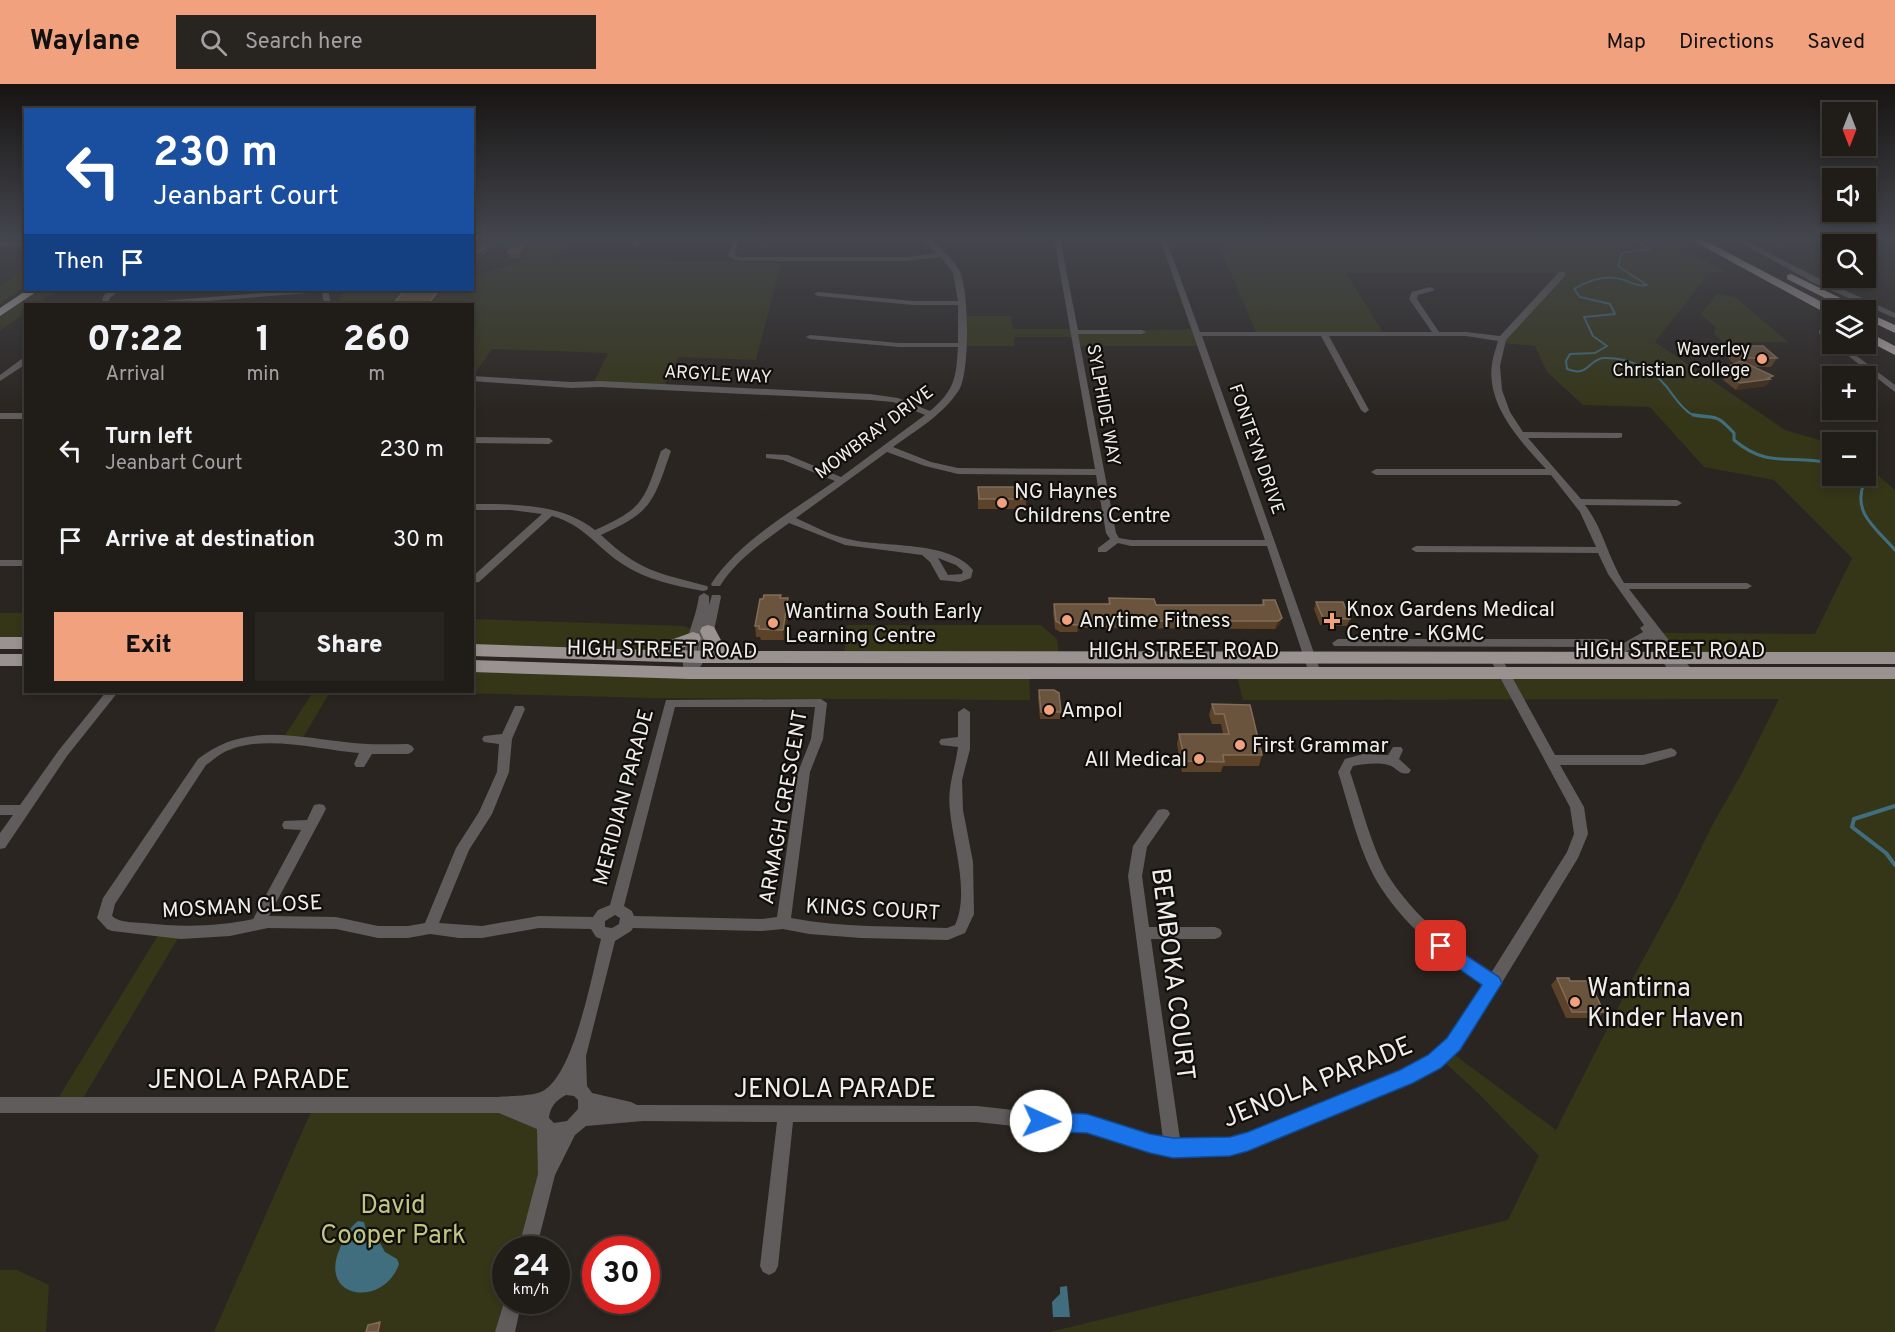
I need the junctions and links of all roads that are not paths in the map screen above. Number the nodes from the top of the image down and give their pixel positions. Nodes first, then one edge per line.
1 (23, 297) edge
2 (224, 297) edge
3 (852, 297) edge
4 (961, 297) edge
5 (1068, 297) edge
6 (1183, 297) edge
7 (1414, 297) edge
8 (1541, 297) edge
9 (1803, 297) edge
10 (1853, 297) edge
11 (216, 298) joint
12 (158, 303) edge
13 (961, 303) junction
14 (1822, 308) edge
15 (0, 313) edge
16 (1895, 316) edge
17 (1876, 320) edge
18 (1895, 329) edge
19 (1074, 332) junction
20 (1142, 332) dead end
21 (1197, 334) junction
22 (1324, 334) junction
23 (1437, 334) junction
24 (1876, 335) edge
25 (810, 337) dead end
26 (1502, 339) junction
27 (1876, 341) edge
28 (962, 345) junction
29 (1895, 345) edge
30 (1895, 351) edge
31 (1850, 354) edge
32 (24, 362) edge
33 (0, 380) edge
34 (474, 380) edge
35 (1895, 389) edge
36 (1365, 410) dead end
37 (931, 414) junction
38 (0, 416) edge
39 (24, 416) edge
40 (1520, 435) junction
41 (1619, 435) dead end
42 (474, 441) edge
43 (549, 441) dead end
44 (886, 448) junction
45 (666, 451) dead end
46 (769, 456) dead end
47 (1099, 472) junction
48 (1376, 472) dead end
49 (1552, 472) junction
50 (841, 480) junction
51 (1579, 502) junction
52 (1677, 503) dead end
53 (474, 507) edge
54 (550, 512) junction
55 (789, 519) junction
56 (594, 534) junction
57 (1116, 540) junction
58 (1271, 543) junction
59 (1416, 549) dead end
60 (1102, 550) dead end
61 (1602, 550) junction
62 (925, 552) dead end
63 (0, 563) edge
64 (24, 563) edge
65 (475, 580) dead end
66 (716, 584) junction
67 (1621, 586) junction
68 (1748, 586) dead end
69 (703, 592) junction
70 (716, 597) junction
71 (1640, 613) junction
72 (1649, 634) junction
73 (701, 635) junction
74 (0, 643) edge
75 (24, 643) edge
76 (1338, 643) dead end
77 (1372, 643) junction
78 (474, 650) edge
79 (1607, 650) junction
80 (632, 656) junction
81 (729, 657) junction
82 (1050, 657) junction
83 (1359, 657) junction
84 (1495, 657) junction
85 (1895, 658) edge
86 (0, 660) edge
87 (24, 660) edge
88 (692, 662) junction
89 (1312, 665) junction
90 (1676, 665) junction
91 (474, 666) edge
92 (1087, 673) junction
93 (1504, 673) junction
94 (1895, 673) edge
95 (111, 693) edge
96 (666, 700) joint
97 (519, 709) dead end
98 (964, 712) dead end
99 (488, 739) dead end
100 (506, 739) junction
101 (945, 742) dead end
102 (964, 742) junction
103 (368, 749) junction
104 (408, 749) dead end
105 (1671, 753) dead end
106 (1552, 760) junction
107 (360, 764) dead end
108 (1405, 770) dead end
109 (319, 809) dead end
110 (0, 810) edge
111 (24, 810) junction
112 (1163, 814) dead end
113 (289, 825) dead end
114 (310, 825) junction
115 (0, 844) edge
116 (616, 909) junction
117 (628, 922) junction
118 (258, 923) junction
119 (597, 923) junction
120 (783, 923) junction
121 (430, 928) junction
122 (1142, 933) junction
123 (1215, 933) dead end
124 (609, 936) junction
125 (1493, 983) junction
126 (578, 1056) junction
127 (560, 1089) junction
128 (583, 1095) junction
129 (546, 1100) junction
130 (0, 1105) edge
131 (498, 1105) junction
132 (643, 1113) junction
133 (786, 1113) junction
134 (583, 1118) junction
135 (543, 1125) junction
136 (569, 1130) junction
137 (1173, 1148) junction
138 (546, 1173) junction
139 (530, 1236) edge
140 (769, 1266) dead end
141 (510, 1314) edge
142 (505, 1332) edge

1 - 15 highway
2 - 11 street
3 - 13 street
4 - 13 street, MOWBRAY DRIVE
5 - 19 street, SYLPHIDE WAY
6 - 21 street, FONTEYN DRIVE
7 - 23 street
8 - 26 street
9 - 14 highway
10 - 16 street
11 - 12 street
13 - 28 street, MOWBRAY DRIVE
17 - 18 highway
19 - 20 street
19 - 47 street, SYLPHIDE WAY
21 - 22 street
21 - 58 street, FONTEYN DRIVE
22 - 23 street
22 - 36 street
23 - 26 street
24 - 29 highway
25 - 28 street
26 - 40 street
27 - 30 highway
28 - 37 street, MOWBRAY DRIVE
31 - 35 street
32 - 33 street
34 - 37 street, ARGYLE WAY
37 - 44 street, MOWBRAY DRIVE
38 - 39 street
40 - 41 street
40 - 49 street
42 - 43 street
44 - 47 street
44 - 50 street, MOWBRAY DRIVE
45 - 56 street
46 - 50 street
47 - 57 street, SYLPHIDE WAY
48 - 49 street
49 - 51 street
50 - 55 street, MOWBRAY DRIVE
51 - 52 street
51 - 61 street
53 - 54 street
54 - 56 street
54 - 65 street
55 - 62 street
55 - 66 street, MOWBRAY DRIVE
56 - 69 street
57 - 58 street
57 - 60 street
58 - 89 street, FONTEYN DRIVE
59 - 61 street
61 - 67 street
63 - 64 street
66 - 69 street
66 - 70 street
67 - 68 street
67 - 71 street
69 - 70 street
69 - 73 street
70 - 73 street
71 - 72 street
71 - 90 street
72 - 79 street
72 - 90 street
73 - 80 main road
73 - 81 main road
73 - 88 street
73 - 88 street
74 - 75 main road
76 - 77 street, HIGH STREET ROAD
77 - 79 street, HIGH STREET ROAD
77 - 83 street
78 - 80 main road, HIGH STREET ROAD
79 - 84 main road, HIGH STREET ROAD
79 - 90 main road, HIGH STREET ROAD
80 - 88 main road, HIGH STREET ROAD
81 - 82 main road, HIGH STREET ROAD
81 - 88 main road, HIGH STREET ROAD
82 - 89 main road, HIGH STREET ROAD
82 - 92 main road
83 - 84 main road, HIGH STREET ROAD
83 - 89 main road, HIGH STREET ROAD
84 - 93 street, JENOLA PARADE
85 - 90 main road, HIGH STREET ROAD
86 - 87 main road
88 - 91 main road, HIGH STREET ROAD
88 - 92 main road, HIGH STREET ROAD
89 - 92 main road, HIGH STREET ROAD
89 - 93 main road, HIGH STREET ROAD
90 - 93 main road, HIGH STREET ROAD
90 - 94 main road, HIGH STREET ROAD
93 - 106 street, JENOLA PARADE
95 - 111 street
96 - 116 street, MERIDIAN PARADE
96 - 120 street, ARMAGH CRESCENT
97 - 100 street
98 - 102 street, KINGS COURT
99 - 100 street
100 - 121 street
101 - 102 street
102 - 120 street, KINGS COURT
103 - 104 street, MOSMAN CLOSE
103 - 107 street
103 - 118 street, MOSMAN CLOSE
105 - 106 street
106 - 125 street, JENOLA PARADE
108 - 125 street
109 - 114 street
110 - 111 street
111 - 115 street
112 - 122 street, BEMBOKA COURT
113 - 114 street
114 - 118 street
116 - 117 street
116 - 119 street
117 - 120 street, KINGS COURT
117 - 124 street
118 - 121 street, MOSMAN CLOSE
119 - 121 street, MOSMAN CLOSE
119 - 124 street
122 - 123 street
122 - 137 street, BEMBOKA COURT
124 - 126 street
125 - 137 street, JENOLA PARADE
126 - 127 street
126 - 128 street
127 - 128 street
127 - 129 street
128 - 132 street, JENOLA PARADE
128 - 134 street
129 - 131 street, JENOLA PARADE
129 - 135 street
130 - 131 street, JENOLA PARADE
131 - 135 street, JENOLA PARADE
132 - 133 street, JENOLA PARADE
132 - 134 street, JENOLA PARADE
133 - 137 street, JENOLA PARADE
133 - 140 street
134 - 136 street
135 - 136 street
135 - 138 street
136 - 138 street
138 - 139 street
141 - 142 street

